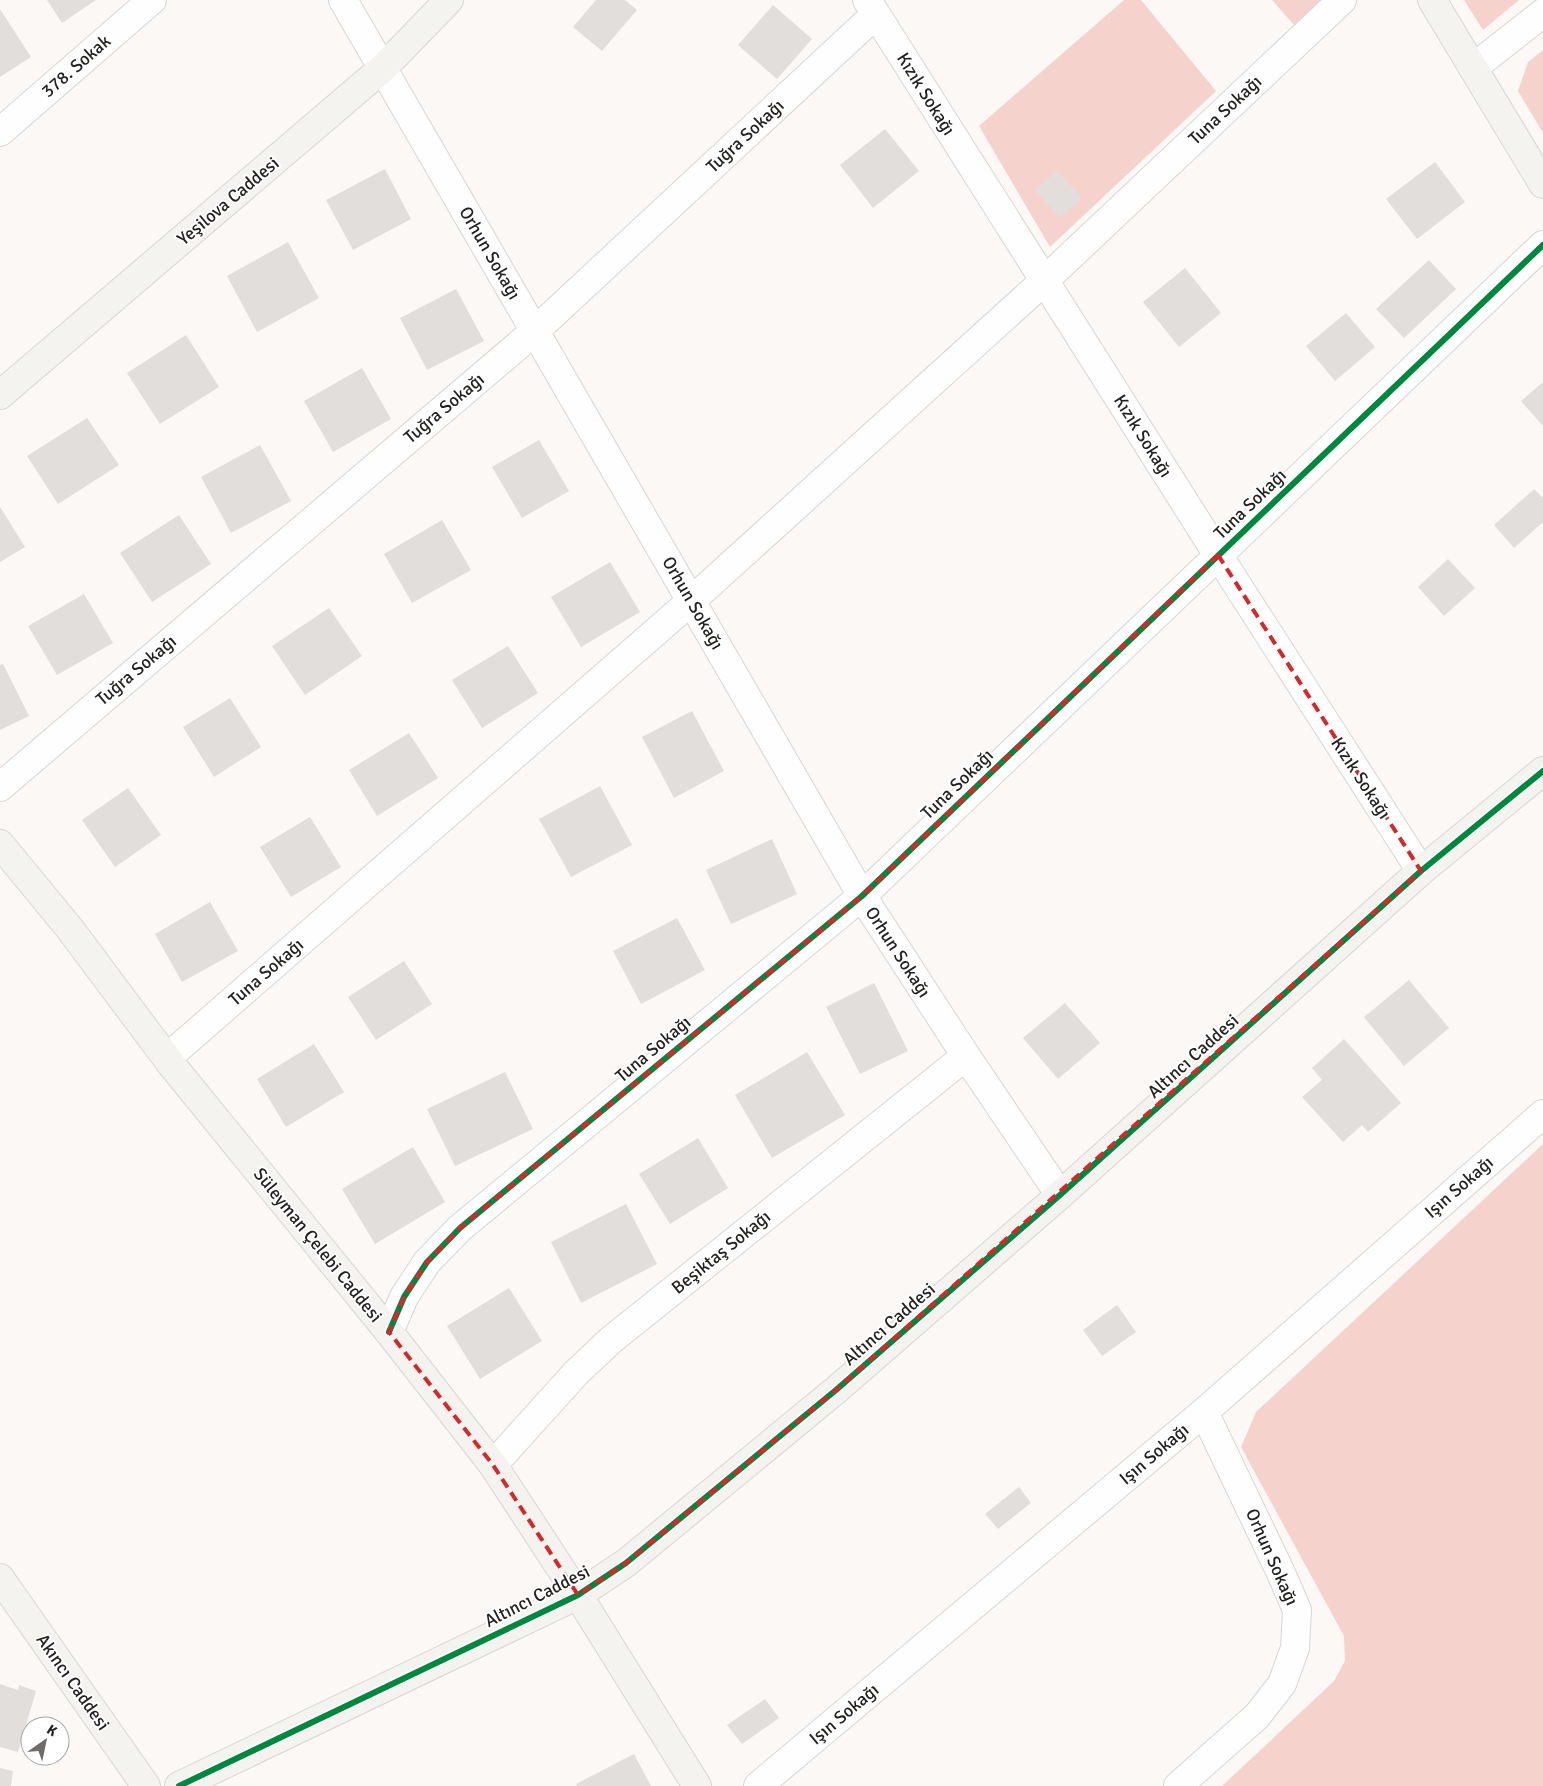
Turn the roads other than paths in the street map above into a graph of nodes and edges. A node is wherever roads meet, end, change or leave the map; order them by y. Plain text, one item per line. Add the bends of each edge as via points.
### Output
1 (152, 0) edge
2 (343, 0) edge
3 (449, 0) edge
4 (1342, 0) edge
5 (1432, 0) edge
6 (871, 7) edge
7 (1543, 12) edge
8 (383, 68) junction
9 (1473, 68) junction
10 (0, 132) edge
11 (1543, 184) edge
12 (1543, 246) edge
13 (1044, 281) junction
14 (535, 330) junction
15 (0, 395) edge
16 (1218, 555) junction
17 (691, 601) junction
18 (1543, 771) edge
19 (0, 787) edge
20 (0, 844) edge
21 (1421, 871) junction
22 (862, 896) junction
23 (966, 1056) junction
24 (167, 1058) junction
25 (1543, 1114) edge
26 (1060, 1195) junction
27 (389, 1332) junction
28 (1204, 1412) junction
29 (492, 1465) junction
30 (0, 1578) edge
31 (578, 1595) junction
32 (146, 1786) edge
33 (179, 1786) edge
34 (697, 1786) edge
35 (758, 1786) edge
36 (1178, 1786) edge

1 - 10 street, 378. Sokak
2 - 8 street, Orhun Sokağı
3 - 8 street, Yeşilova Caddesi
4 - 13 street, Tuna Sokağı
5 - 9 street
6 - 13 street, Kızık Sokağı
6 - 14 street, Tuğra Sokağı
7 - 9 street
8 - 14 street, Orhun Sokağı
8 - 15 street, Yeşilova Caddesi
9 - 11 street
12 - 16 street, Tuna Sokağı
13 - 16 street, Kızık Sokağı
13 - 17 street, Tuna Sokağı
14 - 17 street, Orhun Sokağı
14 - 19 street, Tuğra Sokağı
16 - 21 street, Kızık Sokağı
16 - 22 street, Tuna Sokağı
17 - 22 street, Orhun Sokağı
17 - 24 street, Tuna Sokağı
18 - 21 street, Altıncı Caddesi
20 - 24 street, Süleyman Çelebi Caddesi via 70,929
21 - 26 street, Altıncı Caddesi
22 - 23 street, Orhun Sokağı
22 - 27 street, Tuna Sokağı via 460,1228 427,1262 404,1297
23 - 26 street, Orhun Sokağı
23 - 29 street, Beşiktaş Sokağı via 611,1340 570,1379
24 - 27 street, Süleyman Çelebi Caddesi
25 - 28 street, Işın Sokağı
26 - 31 street, Altıncı Caddesi via 836,1390 626,1563
27 - 29 street, Süleyman Çelebi Caddesi
28 - 35 street, Işın Sokağı
28 - 36 street, Orhun Sokağı via 1297,1610 1295,1648 1282,1684 1257,1716
29 - 31 street, Süleyman Çelebi Caddesi
30 - 32 street, Akıncı Caddesi
31 - 33 street, Altıncı Caddesi
31 - 34 street, Süleyman Çelebi Caddesi

